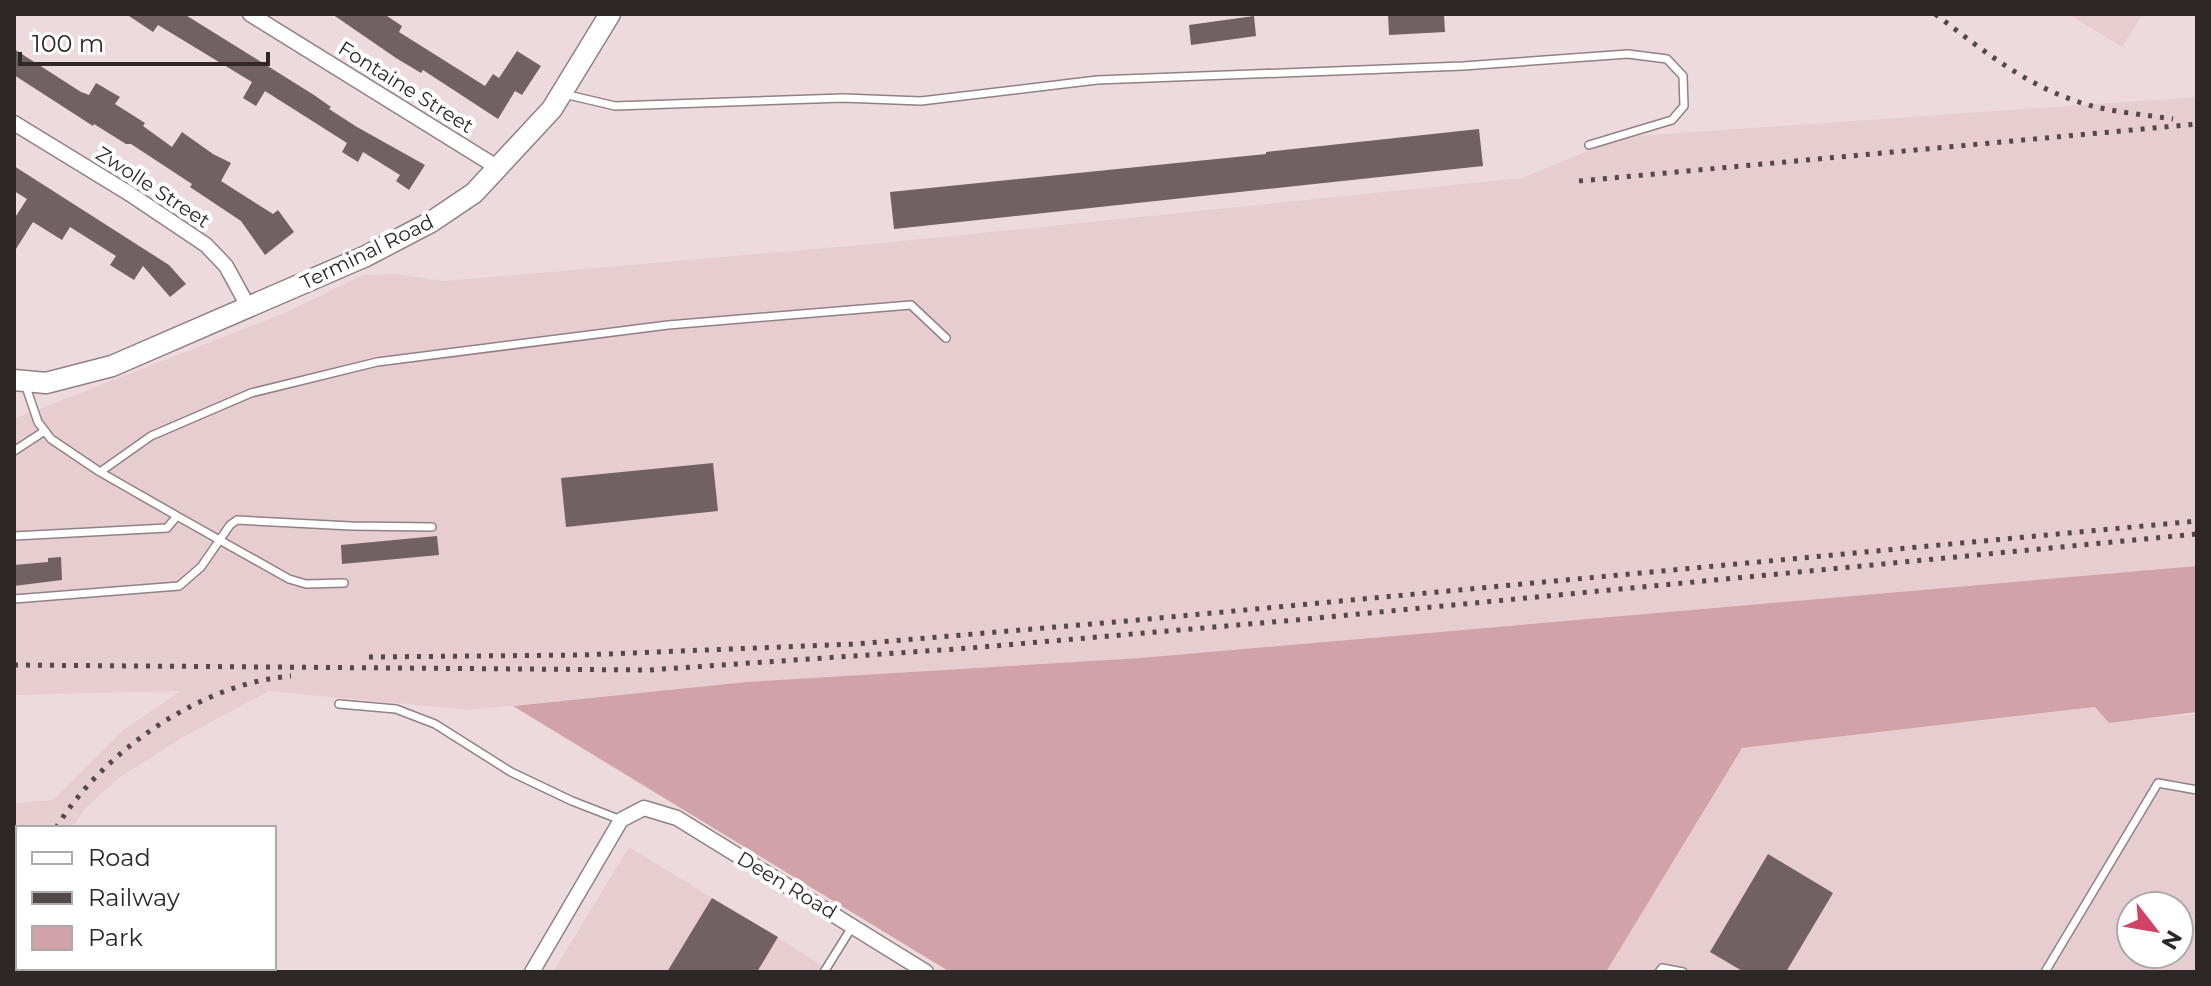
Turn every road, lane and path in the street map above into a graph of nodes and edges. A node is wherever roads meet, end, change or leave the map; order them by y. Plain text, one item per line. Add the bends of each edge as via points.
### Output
1 (250, 14) edge
2 (610, 14) edge
3 (562, 94) junction
4 (14, 123) edge
5 (1589, 145) dead end
6 (500, 169) junction
7 (249, 308) junction
8 (946, 338) dead end
9 (19, 381) edge
10 (43, 432) junction
11 (14, 451) edge
12 (100, 472) junction
13 (177, 516) junction
14 (432, 527) dead end
15 (14, 536) edge
16 (220, 540) junction
17 (344, 583) dead end
18 (14, 599) edge
19 (339, 704) dead end
20 (2197, 790) edge
21 (621, 820) junction
22 (853, 925) junction
23 (532, 972) edge
24 (824, 972) edge
25 (926, 972) edge
26 (1659, 972) edge
27 (1683, 972) edge
28 (2045, 972) edge

1 - 6 street, Fontaine Street
2 - 3 main road, Terminal Road
3 - 5 lane via 615,106 843,98 921,101 1097,80 1628,54 1667,59 1683,76 1684,106 1672,120
3 - 6 main road, Terminal Road
4 - 7 street, Zwolle Street via 206,245 226,266
6 - 7 main road, Terminal Road via 431,222
7 - 9 main road, Terminal Road via 112,366 46,383
8 - 12 lane via 911,305 668,325 377,362 251,393 151,436
9 - 10 lane
10 - 11 lane
10 - 12 lane
12 - 13 lane
13 - 15 lane via 167,528
13 - 16 lane
14 - 16 lane via 248,519 230,525
16 - 17 lane via 289,579
16 - 18 lane via 179,586
19 - 21 lane via 396,709 435,724 511,772
20 - 28 lane via 2158,783
21 - 22 street, Deen Road via 644,808 677,818
21 - 23 street
22 - 24 lane
22 - 25 street, Deen Road
26 - 27 lane

